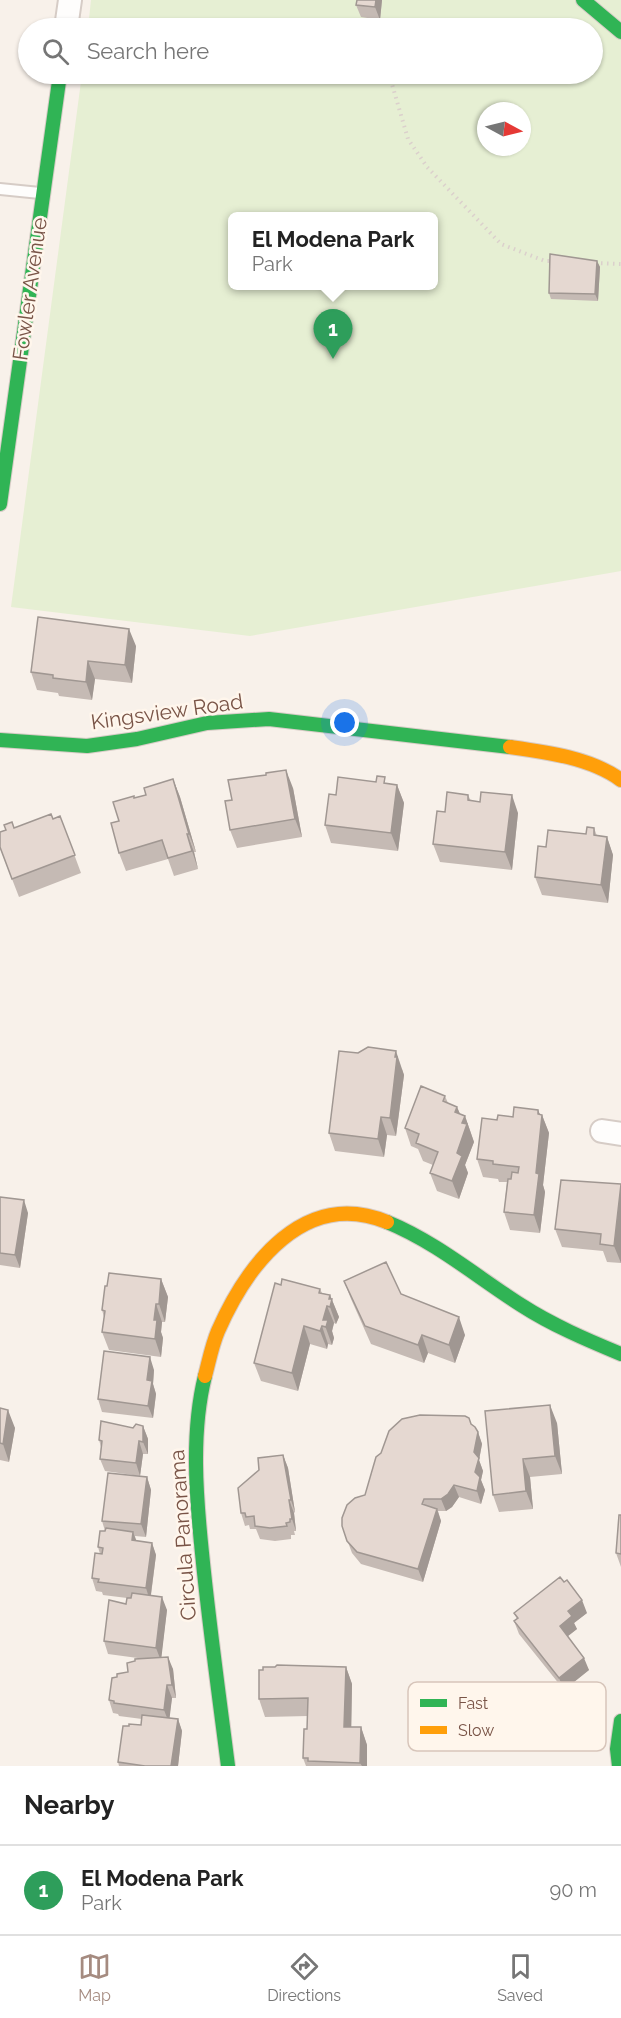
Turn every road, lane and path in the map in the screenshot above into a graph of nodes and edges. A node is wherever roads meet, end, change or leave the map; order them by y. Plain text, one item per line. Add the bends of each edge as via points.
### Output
1 (70, 0) edge
2 (584, 0) edge
3 (67, 18) edge
4 (621, 32) edge
5 (59, 84) edge
6 (392, 84) edge
7 (0, 189) edge
8 (43, 194) junction
9 (564, 261) edge
10 (587, 262) edge
11 (621, 264) edge
12 (6, 417) edge
13 (0, 504) edge
14 (0, 740) edge
15 (621, 780) edge
16 (621, 1354) edge
17 (621, 1721) edge
18 (228, 1766) edge
19 (619, 1766) edge

1 - 3 street
2 - 4 street
5 - 8 street, Fowler Avenue
6 - 9 path via 408,140 427,168 501,244 545,261
7 - 8 lane
8 - 12 street, Fowler Avenue
10 - 11 path
12 - 13 street, Fowler Avenue
14 - 15 street, Kingsview Road via 87,746 207,723 269,719 550,752 610,772
16 - 18 street, Circula Panorama via 559,1327 429,1244 381,1219 340,1214 318,1217 277,1242 257,1263 225,1316 202,1391 197,1466 202,1559
17 - 19 street

